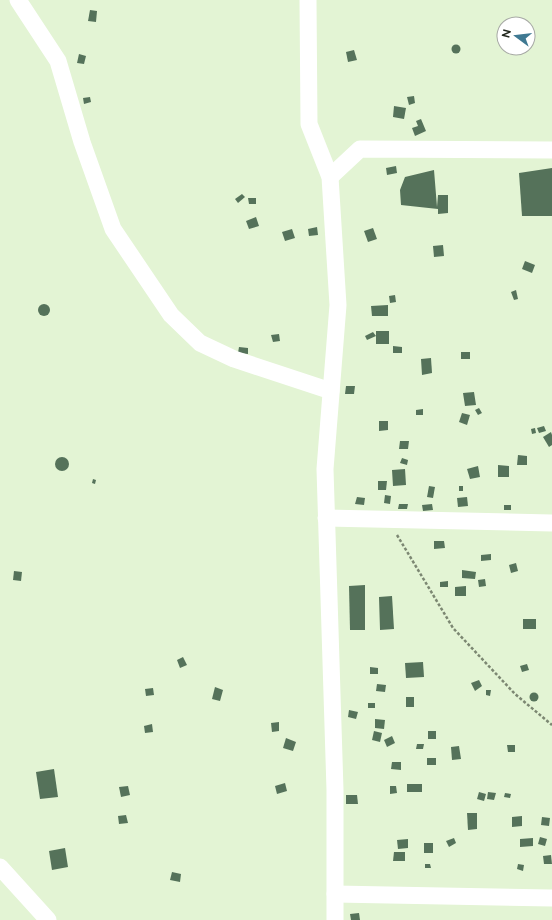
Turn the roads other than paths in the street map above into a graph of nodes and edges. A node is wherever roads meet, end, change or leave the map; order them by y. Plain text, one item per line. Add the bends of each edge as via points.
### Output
1 (18, 0) edge
2 (308, 0) edge
3 (552, 150) edge
4 (330, 177) junction
5 (331, 390) junction
6 (326, 518) junction
7 (552, 523) edge
8 (0, 867) edge
9 (335, 894) junction
10 (552, 898) edge
11 (48, 920) edge
12 (335, 920) edge

1 - 5 street via 58,61 82,142 112,228 171,315 200,343 234,359
2 - 4 street via 309,124
3 - 4 street via 360,149
4 - 5 street via 338,305
5 - 6 street via 325,469
6 - 7 street
6 - 9 street
8 - 11 street
9 - 10 street
9 - 12 street

